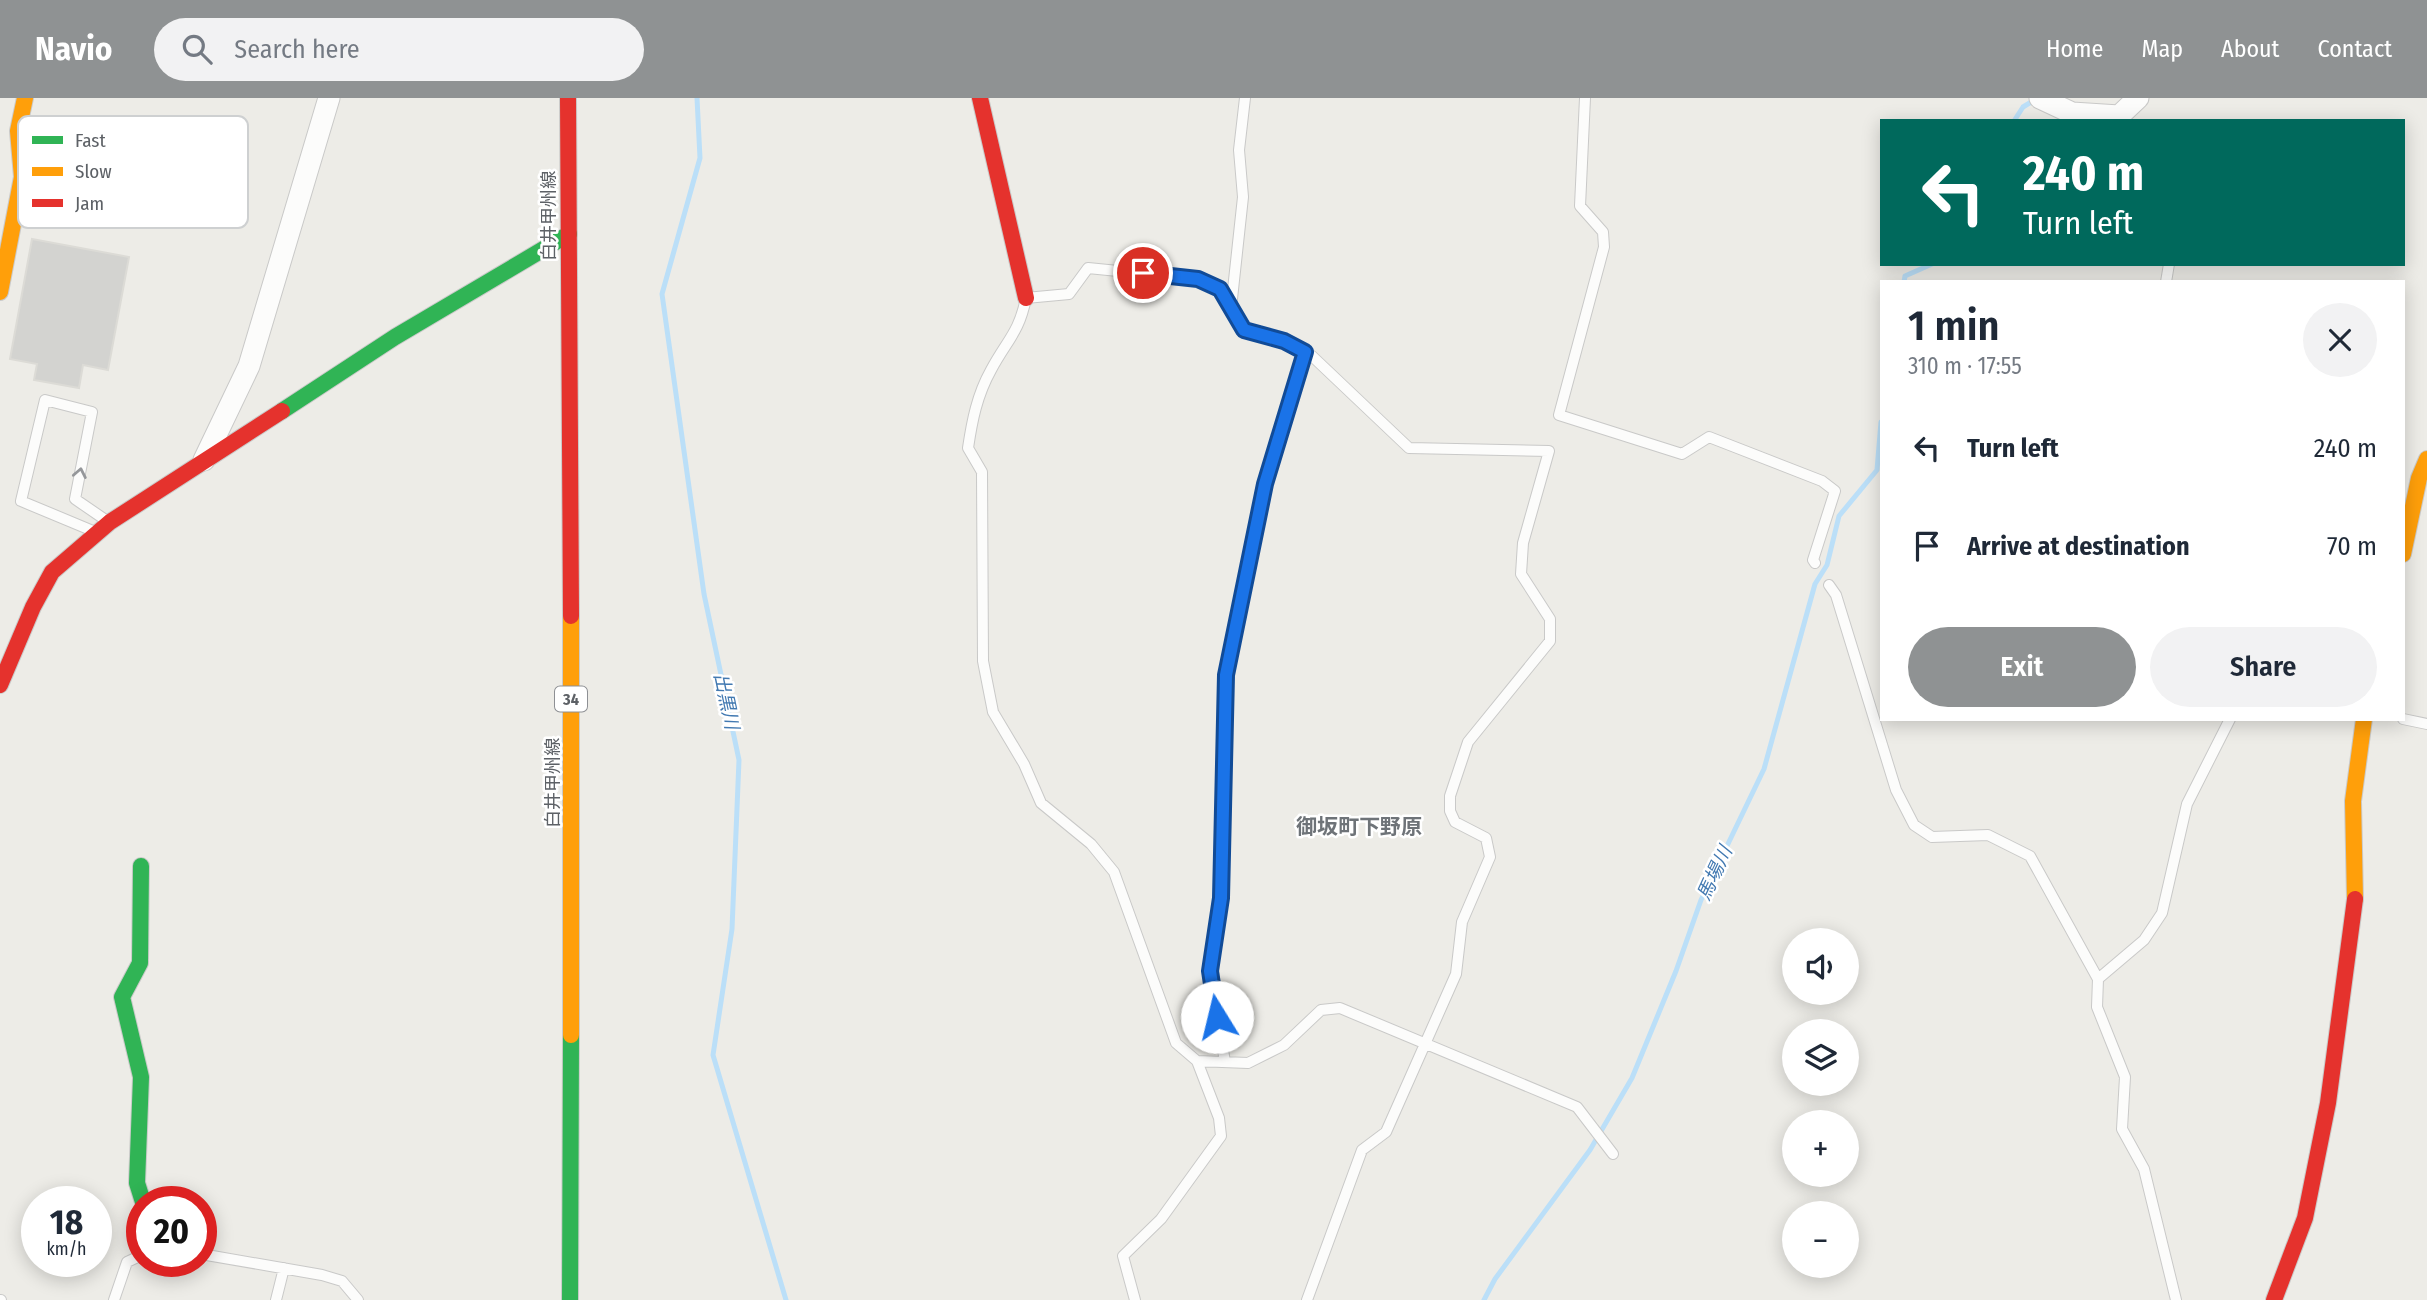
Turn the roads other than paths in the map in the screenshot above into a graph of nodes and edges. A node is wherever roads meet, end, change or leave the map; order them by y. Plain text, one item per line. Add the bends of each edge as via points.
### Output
1 (25, 98) edge
2 (329, 98) edge
3 (568, 98) edge
4 (980, 98) edge
5 (1245, 98) edge
6 (1585, 98) edge
7 (2138, 98) edge
8 (2045, 101) edge
9 (21, 116) edge
10 (2125, 118) edge
11 (18, 195) edge
12 (569, 234) junction
13 (2, 267) edge
14 (0, 292) edge
15 (1026, 298) junction
16 (1231, 308) junction
17 (1305, 352) junction
18 (2427, 459) edge
19 (202, 465) junction
20 (104, 527) junction
21 (2405, 544) edge
22 (1815, 563) dead end
23 (1829, 585) dead end
24 (0, 685) edge
25 (2405, 719) edge
26 (2229, 721) edge
27 (2364, 721) edge
28 (2427, 724) edge
29 (141, 866) dead end
30 (2098, 979) junction
31 (1423, 1042) junction
32 (1197, 1061) junction
33 (1224, 1062) junction
34 (1610, 1150) dead end
35 (138, 1186) edge
36 (217, 1257) edge
37 (126, 1265) edge
38 (284, 1268) junction
39 (114, 1300) edge
40 (276, 1300) edge
41 (358, 1300) edge
42 (570, 1300) edge
43 (1135, 1300) edge
44 (1307, 1300) edge
45 (2176, 1300) edge
46 (2274, 1300) edge

1 - 9 street
2 - 19 street via 249,366
3 - 12 street, 白井甲州線 / 34
4 - 15 street
5 - 16 lane via 1239,150 1243,197
6 - 22 lane via 1580,206 1603,232 1604,247 1559,415 1682,454 1709,437 1822,481 1835,491 1812,560
7 - 10 street
8 - 10 street via 2072,113
11 - 13 street
12 - 19 street via 395,337
12 - 42 street, 白井甲州線 / 34
13 - 14 street
15 - 16 lane via 1069,293 1088,268 1198,279 1220,289
15 - 32 lane via 1021,323 990,370 975,405 968,448 982,471 983,661 993,712 1041,803 1091,844 1114,872 1176,1043
16 - 17 lane via 1244,330
17 - 31 lane via 1409,448 1549,451 1523,543 1521,574 1550,619 1550,641 1468,742 1450,796 1455,822 1486,838 1490,857 1462,922 1456,974
17 - 33 lane via 1265,484 1226,675 1221,898 1210,971
18 - 21 street
19 - 20 street
20 -> 20 lane via 75,499 93,412 45,400 21,501
20 - 24 street via 52,572
23 - 30 lane via 1836,595 1896,790 1914,825 1932,837 1988,835 2030,856
25 - 28 lane
26 - 30 lane via 2187,804 2162,913 2144,940
27 - 46 street via 2353,801 2355,899 2328,1103 2305,1218
29 - 35 street via 140,963 122,997 141,1077
30 - 45 lane via 2097,1007 2125,1076 2122,1129 2144,1169
31 - 33 lane via 1340,1008 1321,1010 1284,1045 1248,1063
31 - 34 lane via 1577,1107
31 - 44 lane via 1386,1132 1362,1150
32 - 33 lane
32 - 43 lane via 1219,1118 1221,1136 1161,1219 1124,1256
36 - 38 lane
37 - 39 lane
38 - 40 lane
38 - 41 lane via 342,1282

